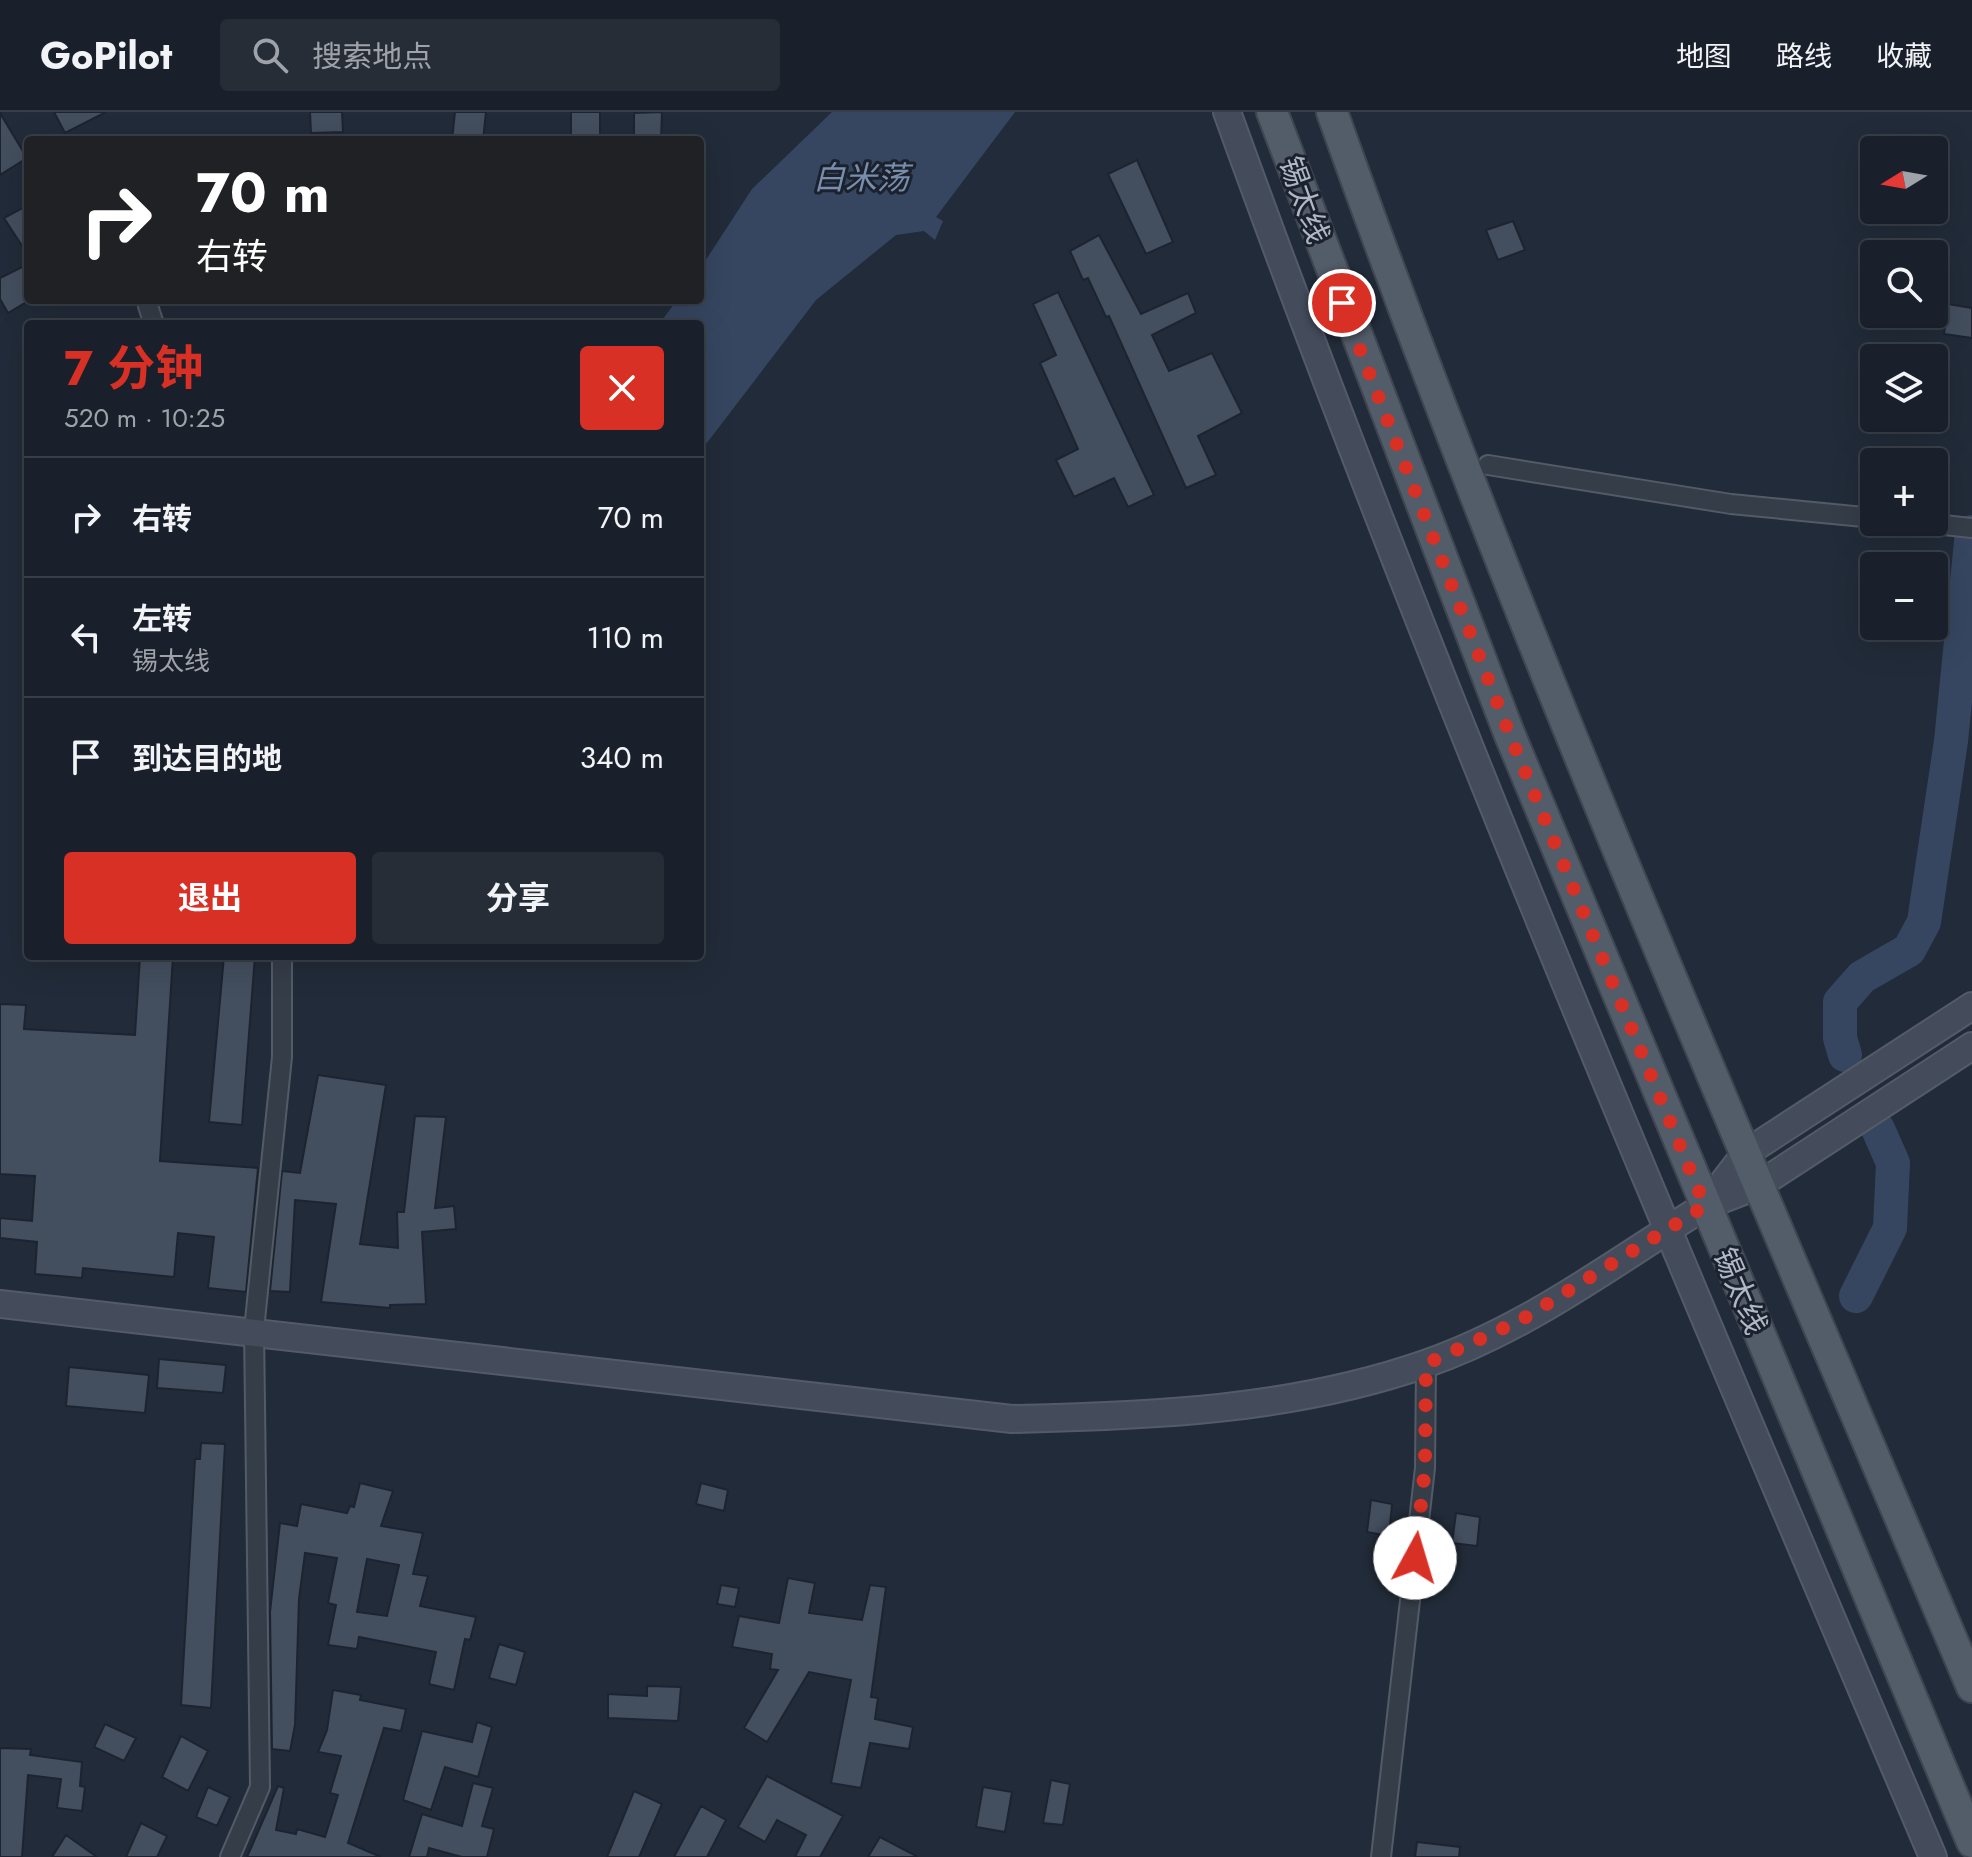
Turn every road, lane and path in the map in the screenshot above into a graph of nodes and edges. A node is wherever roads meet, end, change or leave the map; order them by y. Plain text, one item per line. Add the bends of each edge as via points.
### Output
1 (1227, 112) edge
2 (1272, 112) edge
3 (1332, 112) edge
4 (148, 306) dead end
5 (153, 320) edge
6 (1488, 465) dead end
7 (1860, 517) edge
8 (1948, 525) edge
9 (1972, 528) edge
10 (282, 960) edge
11 (1972, 1006) edge
12 (1972, 1046) edge
13 (1746, 1153) junction
14 (1759, 1185) junction
15 (1705, 1206) junction
16 (1669, 1228) junction
17 (0, 1304) edge
18 (254, 1330) junction
19 (1426, 1364) junction
20 (1972, 1687) edge
21 (1972, 1842) edge
22 (230, 1857) edge
23 (1381, 1857) edge
24 (1933, 1857) edge

1 - 16 main road via 1470,749
2 - 15 main road, 锡太线 via 1509,733
3 - 13 main road, 锡太线 via 1572,745
4 - 5 street
6 - 7 street via 1731,504
8 - 9 street
10 - 18 street via 282,1057
11 - 13 main road
12 - 14 main road
13 - 14 main road, 锡太线
13 - 15 main road
14 - 15 main road
14 - 20 main road, 锡太线
15 - 16 main road
15 - 21 main road, 锡太线
16 - 19 main road via 1521,1320
16 - 24 main road
17 - 18 main road
18 - 19 main road via 1012,1419 1238,1407 1335,1389
18 - 22 street via 260,1787
19 - 23 street via 1425,1468

